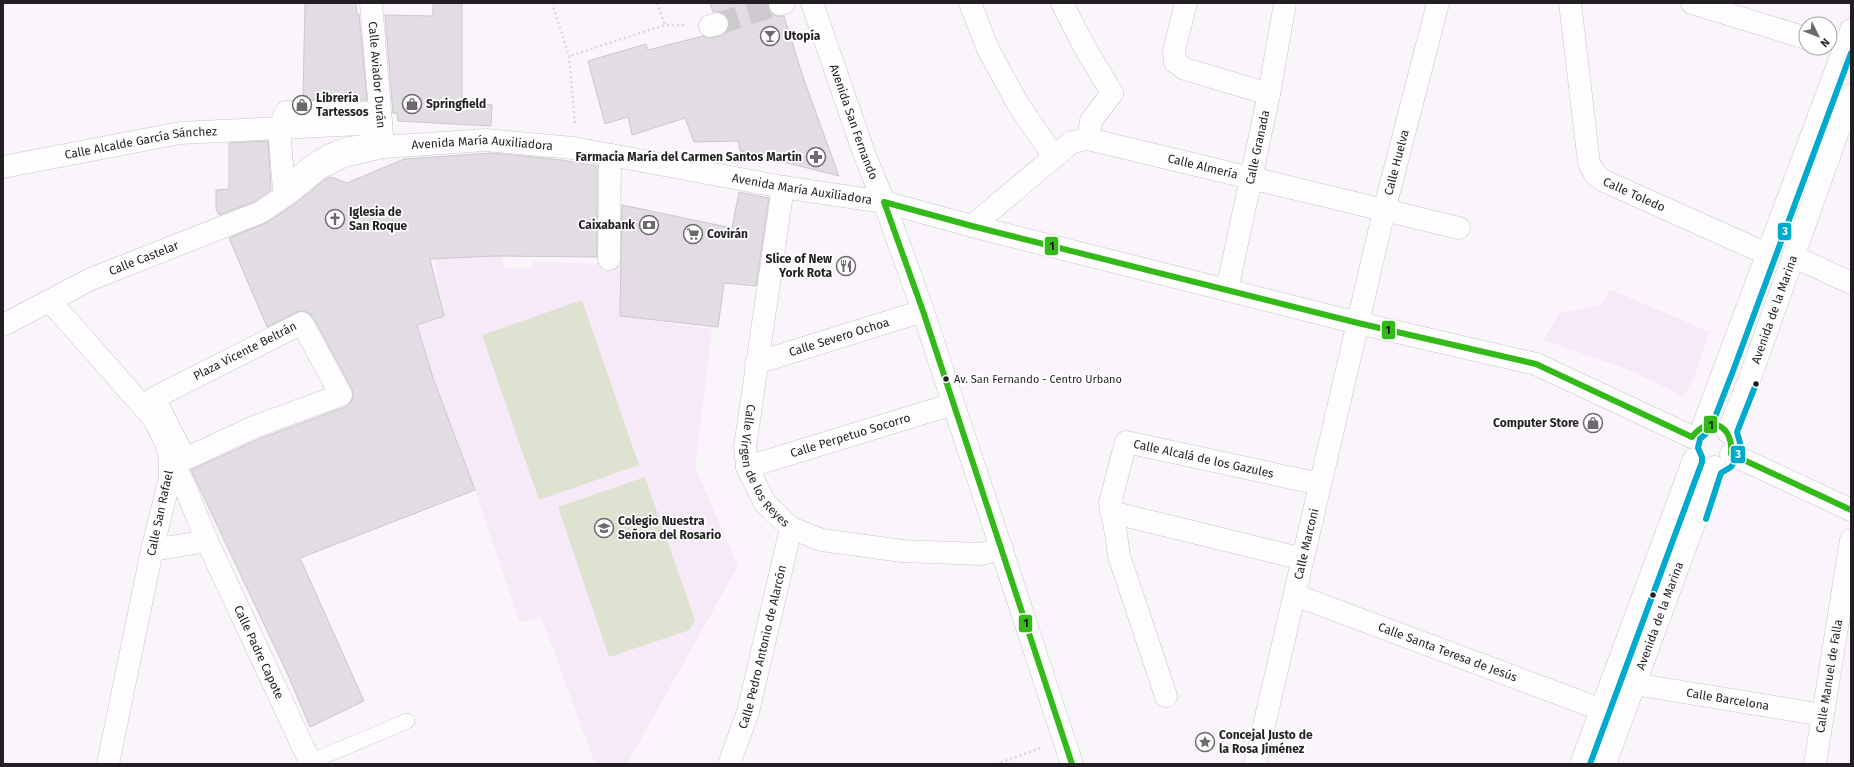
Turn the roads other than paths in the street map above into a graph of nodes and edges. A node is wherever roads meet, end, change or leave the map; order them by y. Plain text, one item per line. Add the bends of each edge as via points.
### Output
1 (371, 3) edge
2 (812, 3) edge
3 (970, 3) edge
4 (1062, 3) edge
5 (1186, 3) edge
6 (1285, 3) edge
7 (1438, 3) edge
8 (1570, 3) edge
9 (1692, 3) edge
10 (1798, 36) edge
11 (1841, 42) edge
12 (1269, 94) junction
13 (1851, 95) edge
14 (378, 123) junction
15 (283, 127) junction
16 (1088, 140) junction
17 (383, 147) junction
18 (610, 155) junction
19 (1054, 157) junction
20 (3, 167) edge
21 (1251, 179) junction
22 (783, 187) junction
23 (288, 191) junction
24 (884, 202) junction
25 (1384, 212) junction
26 (972, 226) junction
27 (1459, 228) dead end
28 (1767, 254) junction
29 (1792, 256) junction
30 (609, 259) dead end
31 (1851, 283) edge
32 (1227, 290) junction
33 (50, 301) junction
34 (923, 311) junction
35 (1358, 323) junction
36 (3, 325) edge
37 (756, 363) junction
38 (953, 404) junction
39 (1697, 432) junction
40 (1728, 432) junction
41 (178, 459) junction
42 (1694, 459) junction
43 (1723, 461) junction
44 (747, 467) junction
45 (1320, 484) junction
46 (1851, 510) edge
47 (1113, 519) junction
48 (791, 528) junction
49 (1851, 540) edge
50 (207, 541) junction
51 (1002, 548) junction
52 (152, 550) junction
53 (1303, 559) junction
54 (1295, 595) junction
55 (1634, 684) junction
56 (1166, 696) dead end
57 (1602, 710) junction
58 (1823, 715) junction
59 (407, 721) dead end
60 (310, 763) edge
61 (108, 764) edge
62 (729, 764) edge
63 (1072, 764) edge
64 (1255, 764) edge
65 (1581, 764) edge
66 (1605, 764) edge
67 (1815, 764) edge

1 - 14 street, Calle Aviador Durán
2 - 24 street, Avenida San Fernando via 865,156
3 - 19 street via 988,49 1018,104
4 - 16 street via 1112,93 1091,120
5 - 12 street via 1174,51 1174,62 1185,69
6 - 12 street, Calle Granada
7 - 25 street, Calle Huelva
8 - 28 street, Calle Toledo via 1589,163 1595,174 1604,182
9 - 10 street
11 - 28 street, Avenida de la Marina
12 - 21 street, Calle Granada
13 - 29 street, Avenida de la Marina
14 - 15 street via 375,116 369,113 286,112
14 - 17 street, Calle Aviador Durán
14 - 23 street via 377,144 342,150 320,160 302,173
15 - 20 street, Calle Alcalde García Sánchez via 180,134
15 - 23 street via 284,190
16 - 19 street, Calle Almería via 1072,142
16 - 21 street, Calle Almería
17 - 18 street, Avenida María Auxiliadora via 486,140 573,148
17 - 23 street, Avenida María Auxiliadora via 344,156 318,169
18 - 22 street, Avenida María Auxiliadora
18 - 30 street
19 - 26 street, Calle Almería
21 - 25 street, Calle Almería
21 - 32 street, Calle Granada
22 - 24 street, Avenida María Auxiliadora
22 - 37 street, Calle Virgen de los Reyes
23 - 33 street, Calle Castelar via 261,212 91,279
24 - 26 street, Avenida María Auxiliadora
24 - 34 street, Avenida San Fernando
25 - 27 street, Calle Almería
25 - 35 street, Calle Huelva
26 - 32 street, Avenida María Auxiliadora
28 - 39 street, Avenida de la Marina
29 - 31 street
29 - 40 street, Avenida de la Marina via 1750,378
32 - 35 street, Avenida María Auxiliadora
33 - 36 street, Calle Castelar
33 - 41 street, Calle San Rafael via 154,419 167,445
34 - 37 street, Calle Severo Ochoa
34 - 38 street, Avenida San Fernando
35 - 39 street, Avenida María Auxiliadora via 1536,364
35 - 45 street, Calle Marconi
37 - 44 street, Calle Virgen de los Reyes via 745,447
38 - 44 street, Calle Perpetuo Socorro
38 - 51 street, Avenida San Fernando
39 - 40 street via 1710,424
39 - 42 street via 1690,449
40 - 43 street via 1733,443
41 - 41 street, Plaza Vicente Beltrán via 254,427 341,395 302,323 154,398
41 - 50 street, Calle Padre Capote via 183,482
41 - 52 street, Calle San Rafael via 170,478
42 - 43 street via 1703,466
42 - 57 street, Avenida de la Marina
43 - 46 street
43 - 55 street, Avenida de la Marina
44 - 48 street, Calle Virgen de los Reyes via 765,503
45 - 47 street, Calle Alcalá de los Gazules via 1126,442 1110,503
45 - 53 street, Calle Marconi
47 - 53 street
47 - 56 street via 1119,556
48 - 51 street, Calle Virgen de los Reyes via 822,540 902,551 982,554
48 - 62 street, Calle Pedro Antonio de Alarcón via 748,712
49 - 58 street, Calle Manuel de Falla
50 - 52 street
50 - 60 street, Calle Padre Capote
51 - 63 street, Avenida San Fernando
52 - 61 street, Calle San Rafael
53 - 54 street, Calle Marconi
54 - 57 street, Calle Santa Teresa de Jesús
54 - 64 street, Calle Marconi
55 - 58 street, Calle Barcelona
55 - 66 street, Avenida de la Marina
57 - 65 street, Avenida de la Marina
58 - 67 street, Calle Manuel de Falla
59 - 60 lane

